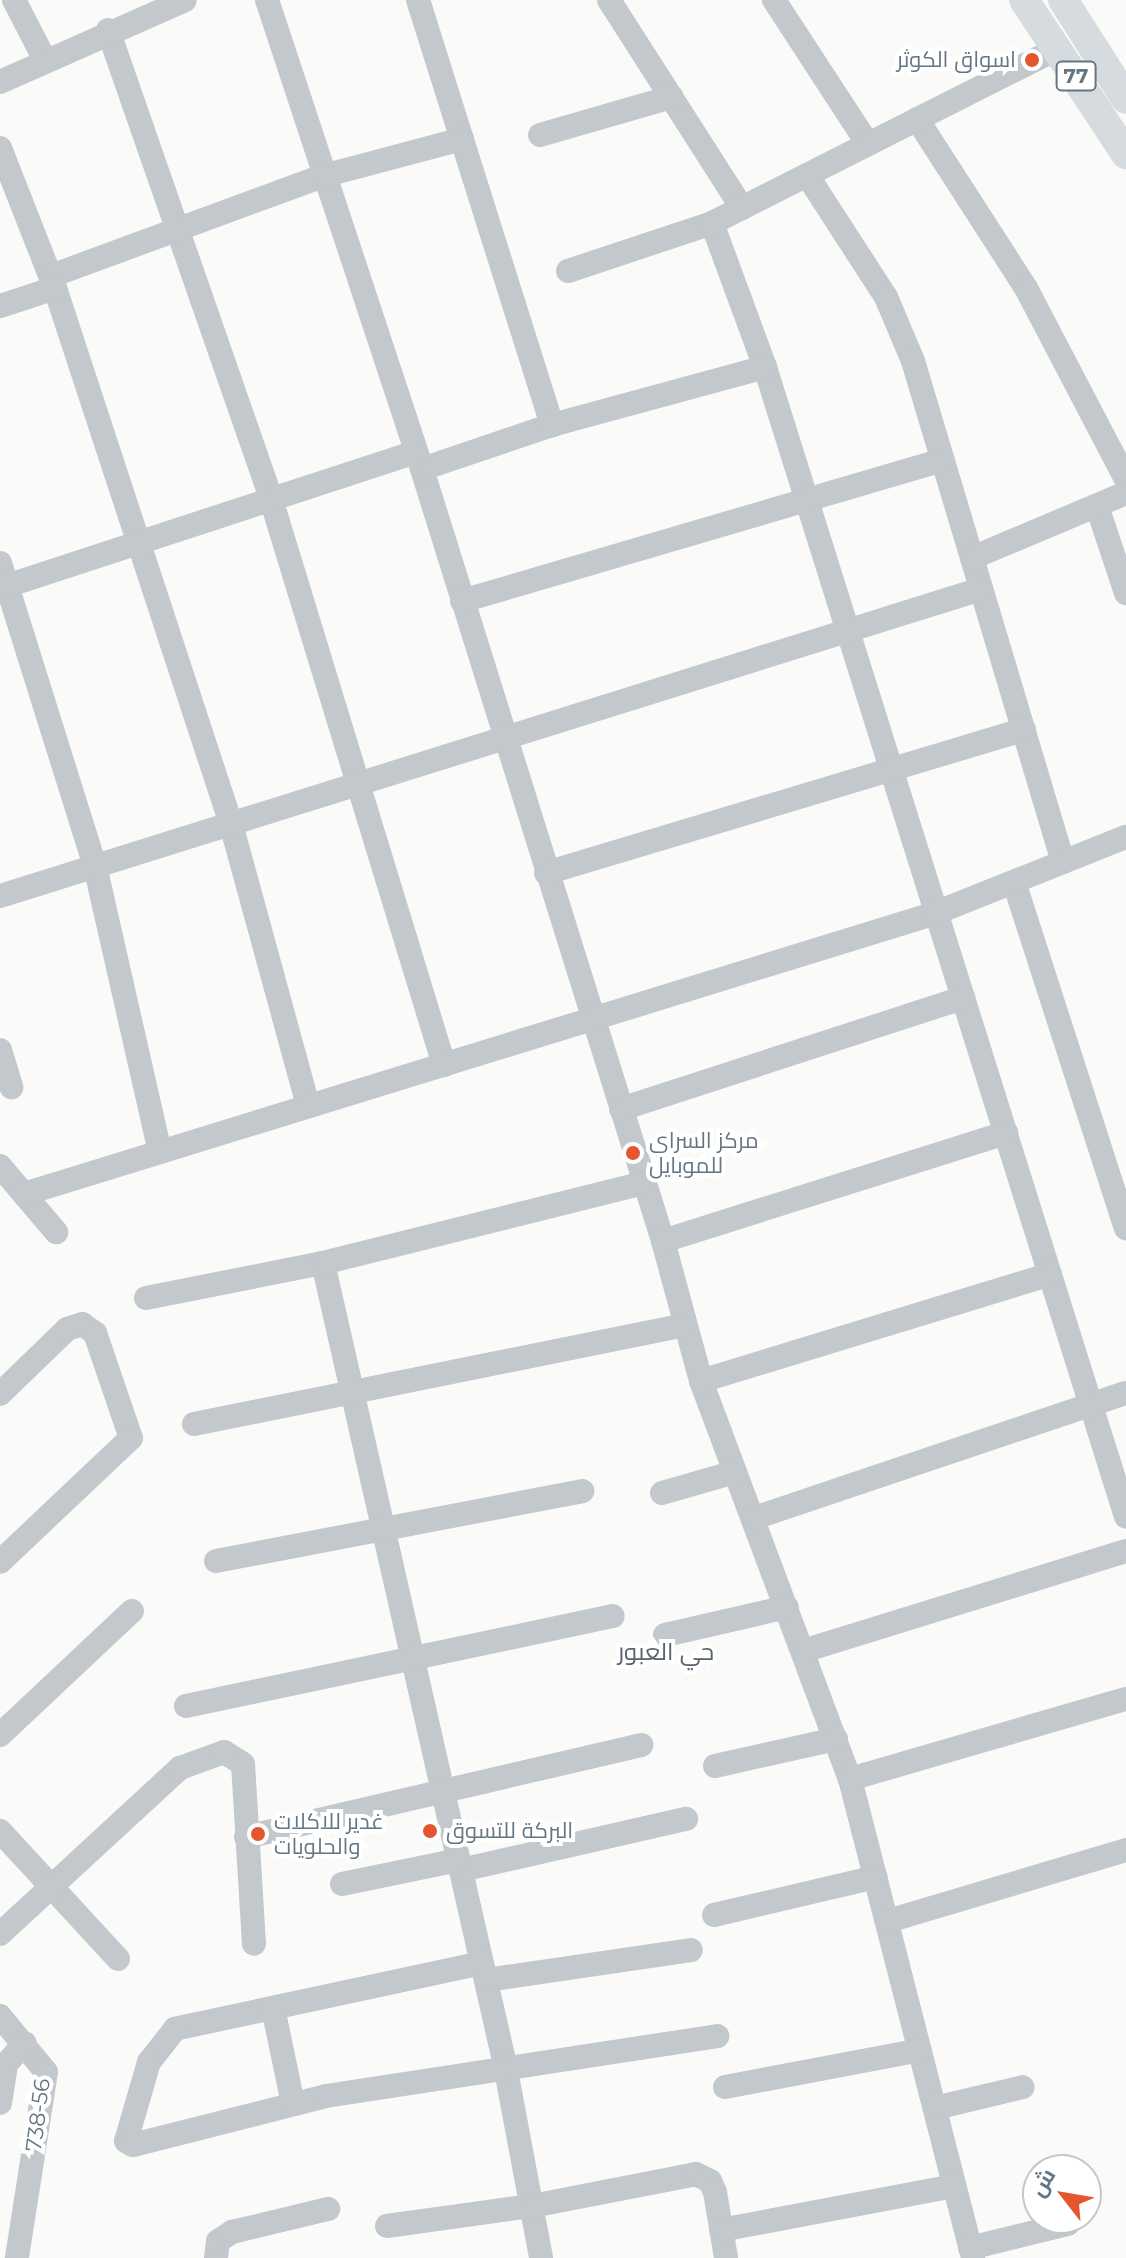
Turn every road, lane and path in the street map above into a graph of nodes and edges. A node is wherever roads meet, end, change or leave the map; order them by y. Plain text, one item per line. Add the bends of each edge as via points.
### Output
1 (14, 0) edge
2 (185, 0) edge
3 (267, 0) edge
4 (418, 0) edge
5 (609, 0) edge
6 (774, 0) edge
7 (1024, 0) edge
8 (1063, 0) edge
9 (108, 30) junction
10 (1058, 48) junction
11 (45, 60) junction
12 (0, 82) edge
13 (672, 97) junction
14 (1126, 99) edge
15 (917, 119) junction
16 (540, 135) dead end
17 (462, 139) junction
18 (868, 144) junction
19 (0, 148) edge
20 (1126, 154) edge
21 (807, 175) junction
22 (323, 176) junction
23 (742, 208) junction
24 (712, 223) junction
25 (177, 229) junction
26 (568, 271) dead end
27 (53, 282) junction
28 (0, 306) edge
29 (765, 367) junction
30 (552, 425) junction
31 (419, 460) junction
32 (943, 460) junction
33 (1126, 479) edge
34 (1126, 493) edge
35 (271, 499) junction
36 (806, 500) junction
37 (1097, 506) junction
38 (139, 543) junction
39 (972, 558) junction
40 (3, 579) edge
41 (981, 589) junction
42 (1126, 593) edge
43 (462, 601) junction
44 (848, 633) junction
45 (1024, 730) junction
46 (503, 737) junction
47 (891, 770) junction
48 (359, 783) junction
49 (231, 824) junction
50 (1126, 837) edge
51 (1063, 862) junction
52 (95, 866) junction
53 (546, 873) junction
54 (1014, 882) junction
55 (0, 896) edge
56 (933, 914) junction
57 (963, 998) junction
58 (592, 1019) junction
59 (0, 1050) edge
60 (444, 1065) junction
61 (11, 1087) dead end
62 (308, 1106) junction
63 (621, 1109) junction
64 (1006, 1133) junction
65 (160, 1152) junction
66 (0, 1166) edge
67 (643, 1183) junction
68 (24, 1194) junction
69 (1126, 1228) edge
70 (56, 1232) dead end
71 (663, 1241) junction
72 (323, 1263) junction
73 (1050, 1274) junction
74 (146, 1298) dead end
75 (685, 1325) junction
76 (701, 1381) junction
77 (1126, 1393) edge
78 (0, 1394) edge
79 (353, 1395) junction
80 (1091, 1405) junction
81 (194, 1424) dead end
82 (735, 1472) junction
83 (582, 1491) dead end
84 (662, 1493) dead end
85 (1126, 1517) edge
86 (754, 1518) junction
87 (384, 1529) junction
88 (1126, 1551) edge
89 (216, 1561) dead end
90 (0, 1562) edge
91 (787, 1607) junction
92 (132, 1611) dead end
93 (613, 1616) dead end
94 (665, 1635) dead end
95 (803, 1651) junction
96 (412, 1656) junction
97 (1126, 1699) edge
98 (186, 1706) dead end
99 (0, 1735) edge
100 (836, 1739) junction
101 (641, 1745) dead end
102 (715, 1766) dead end
103 (850, 1779) junction
104 (443, 1791) junction
105 (686, 1819) dead end
106 (0, 1831) edge
107 (246, 1837) junction
108 (1126, 1850) edge
109 (460, 1865) junction
110 (876, 1877) junction
111 (342, 1884) dead end
112 (50, 1886) junction
113 (714, 1915) dead end
114 (888, 1921) junction
115 (0, 1934) edge
116 (254, 1944) dead end
117 (691, 1950) dead end
118 (118, 1959) dead end
119 (484, 1971) junction
120 (273, 2008) junction
121 (0, 2016) edge
122 (717, 2036) dead end
123 (25, 2043) junction
124 (920, 2050) junction
125 (505, 2065) junction
126 (725, 2087) dead end
127 (1023, 2087) dead end
128 (0, 2103) edge
129 (293, 2104) junction
130 (935, 2108) junction
131 (954, 2186) junction
132 (532, 2206) junction
133 (328, 2209) dead end
134 (387, 2226) dead end
135 (721, 2230) junction
136 (1035, 2234) edge
137 (972, 2253) edge
138 (17, 2258) edge
139 (216, 2258) edge
140 (541, 2258) edge
141 (726, 2258) edge

1 - 11 street
2 - 9 street
3 - 22 street
4 - 17 street
5 - 13 street
6 - 18 street
7 - 10 main road, 77
8 - 14 main road, 77
9 - 11 street
9 - 25 street
10 - 15 street
10 - 20 main road, 77
11 - 12 street
13 - 16 street
13 - 23 street
15 - 18 street
15 - 33 street via 1027,290
17 - 22 street
17 - 30 street
18 - 21 street
19 - 27 street
21 - 23 street
21 - 32 street via 886,297 913,361
22 - 25 street
22 - 31 street
23 - 24 street
24 - 26 street
24 - 29 street
25 - 27 street
25 - 35 street
27 - 28 street
27 - 38 street
29 - 30 street
29 - 36 street
30 - 31 street
31 - 35 street
31 - 43 street
32 - 36 street
32 - 39 street
34 - 37 street
35 - 38 street
35 - 48 street
36 - 43 street
36 - 44 street
37 - 39 street
37 - 42 street
38 - 40 street
38 - 49 street
39 - 41 street
40 - 52 street
41 - 44 street
41 - 45 street
43 - 46 street
44 - 46 street
44 - 47 street
45 - 47 street
45 - 51 street
46 - 48 street
46 - 53 street
47 - 53 street
47 - 56 street
48 - 49 street
48 - 60 street
49 - 52 street
49 - 62 street
50 - 51 street
51 - 54 street
52 - 55 street
52 - 65 street
53 - 58 street
54 - 56 street
54 - 69 street
56 - 57 street
56 - 58 street
57 - 63 street
57 - 64 street
58 - 60 street
58 - 63 street
59 - 61 street
60 - 62 street
62 - 65 street
63 - 67 street
64 - 71 street
64 - 73 street
65 - 68 street
66 - 68 street
67 - 71 street
67 - 72 street
68 - 70 street
71 - 75 street
72 - 74 street
72 - 79 street
73 - 76 street
73 - 80 street
75 - 76 street
75 - 79 street
76 - 82 street
77 - 80 street
78 - 90 street via 67,1329 82,1324 95,1333 131,1438
79 - 81 street
79 - 87 street
80 - 85 street
80 - 86 street
82 - 84 street
82 - 86 street
83 - 87 street
86 - 91 street
87 - 89 street
87 - 96 street
88 - 95 street
91 - 94 street
91 - 95 street
92 - 99 street
93 - 96 street
95 - 100 street
96 - 98 street
96 - 104 street
97 - 103 street
100 - 102 street
100 - 103 street
101 - 104 street
103 - 110 street
104 - 107 street
104 - 109 street
105 - 109 street
106 - 112 street
107 - 112 street via 243,1764 224,1752 180,1768
107 - 116 street
108 - 114 street
109 - 111 street
109 - 119 street
110 - 113 street
110 - 114 street
112 - 115 street
112 - 118 street
114 - 124 street
117 - 119 street
119 - 120 street
119 - 125 street
120 - 129 street
120 - 129 street via 175,2029 149,2062 126,2141 133,2145
121 - 123 street
122 - 125 street
123 - 128 street, 738-56 via 6,2064
123 - 138 street, 738-56 via 46,2072
124 - 126 street
124 - 130 street
125 - 129 street
125 - 132 street
127 - 130 street
130 - 131 street
131 - 135 street
131 - 137 street
132 - 134 street
132 - 135 street via 696,2174 710,2181 715,2192
132 - 140 street
133 - 139 street via 232,2232 218,2241
135 - 141 street
136 - 137 street

